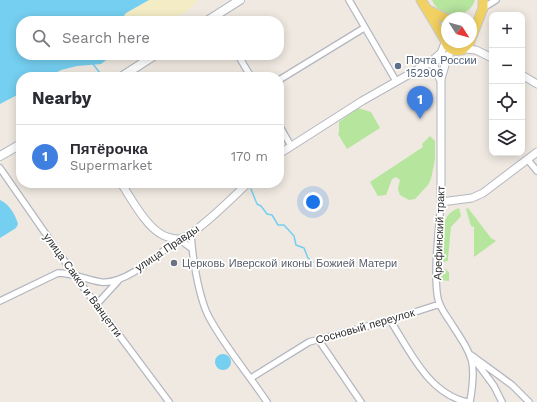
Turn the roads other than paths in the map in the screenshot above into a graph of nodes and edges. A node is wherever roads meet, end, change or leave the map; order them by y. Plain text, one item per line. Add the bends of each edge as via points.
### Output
1 (240, 0) edge
2 (349, 0) edge
3 (421, 0) edge
4 (496, 0) edge
5 (482, 7) edge
6 (428, 10) junction
7 (220, 16) edge
8 (441, 16) edge
9 (477, 22) edge
10 (364, 28) junction
11 (441, 34) edge
12 (442, 48) edge
13 (462, 48) edge
14 (471, 48) edge
15 (448, 55) junction
16 (489, 56) edge
17 (148, 60) edge
18 (241, 60) edge
19 (429, 63) junction
20 (130, 72) edge
21 (248, 72) edge
22 (284, 77) edge
23 (525, 77) edge
24 (441, 79) junction
25 (396, 81) junction
26 (537, 84) edge
27 (284, 134) edge
28 (291, 146) junction
29 (16, 147) edge
30 (284, 151) edge
31 (537, 152) edge
32 (0, 156) edge
33 (528, 160) junction
34 (0, 168) edge
35 (537, 171) edge
36 (124, 188) edge
37 (242, 188) edge
38 (441, 202) junction
39 (191, 234) junction
40 (179, 239) junction
41 (191, 248) junction
42 (75, 276) junction
43 (118, 281) junction
44 (0, 301) edge
45 (97, 304) junction
46 (440, 304) junction
47 (390, 320) junction
48 (318, 339) junction
49 (471, 354) junction
50 (251, 378) junction
51 (166, 401) edge
52 (267, 402) edge
53 (361, 402) edge
54 (467, 402) edge
55 (470, 402) edge
56 (502, 402) edge
57 (529, 402) edge

1 - 7 main road
2 - 10 street
3 - 6 main road
4 - 5 street
5 - 9 main road
6 - 8 main road
6 - 11 main road
10 - 22 street
10 - 25 street
12 - 19 street
13 - 15 street
14 - 16 street
15 - 19 street
15 - 24 street, Арефинский тракт
17 - 20 main road
18 - 21 street
19 - 24 street via 434,66
19 - 25 street
23 - 26 street
24 - 38 street, Арефинский тракт
25 - 28 street
27 - 28 street
28 - 30 street
29 - 32 main road
31 - 33 street
33 - 35 street
33 - 38 street via 478,195
34 - 42 street, улица Сакко и Ванцетти
36 - 40 street via 156,231
37 - 39 street, улица Правды
38 - 46 street, Арефинский тракт via 437,280
39 - 40 street, улица Правды
39 - 41 street
40 - 41 street
40 - 43 street, улица Правды
41 - 50 street via 203,301 210,319
42 - 43 street via 101,282
42 - 44 street via 58,273
42 - 45 street, улица Сакко и Ванцетти
43 - 45 street, улица Правды
45 - 51 street, улица Сакко и Ванцетти
46 - 47 street, Сосновый переулок
46 - 49 street, Арефинский тракт
47 - 48 street, Сосновый переулок
47 - 54 street via 426,375 444,393
48 - 50 street, Сосновый переулок
48 - 53 street
49 - 55 street, Арефинский тракт via 473,379
49 - 56 street
49 - 57 street via 512,385
50 - 52 street

